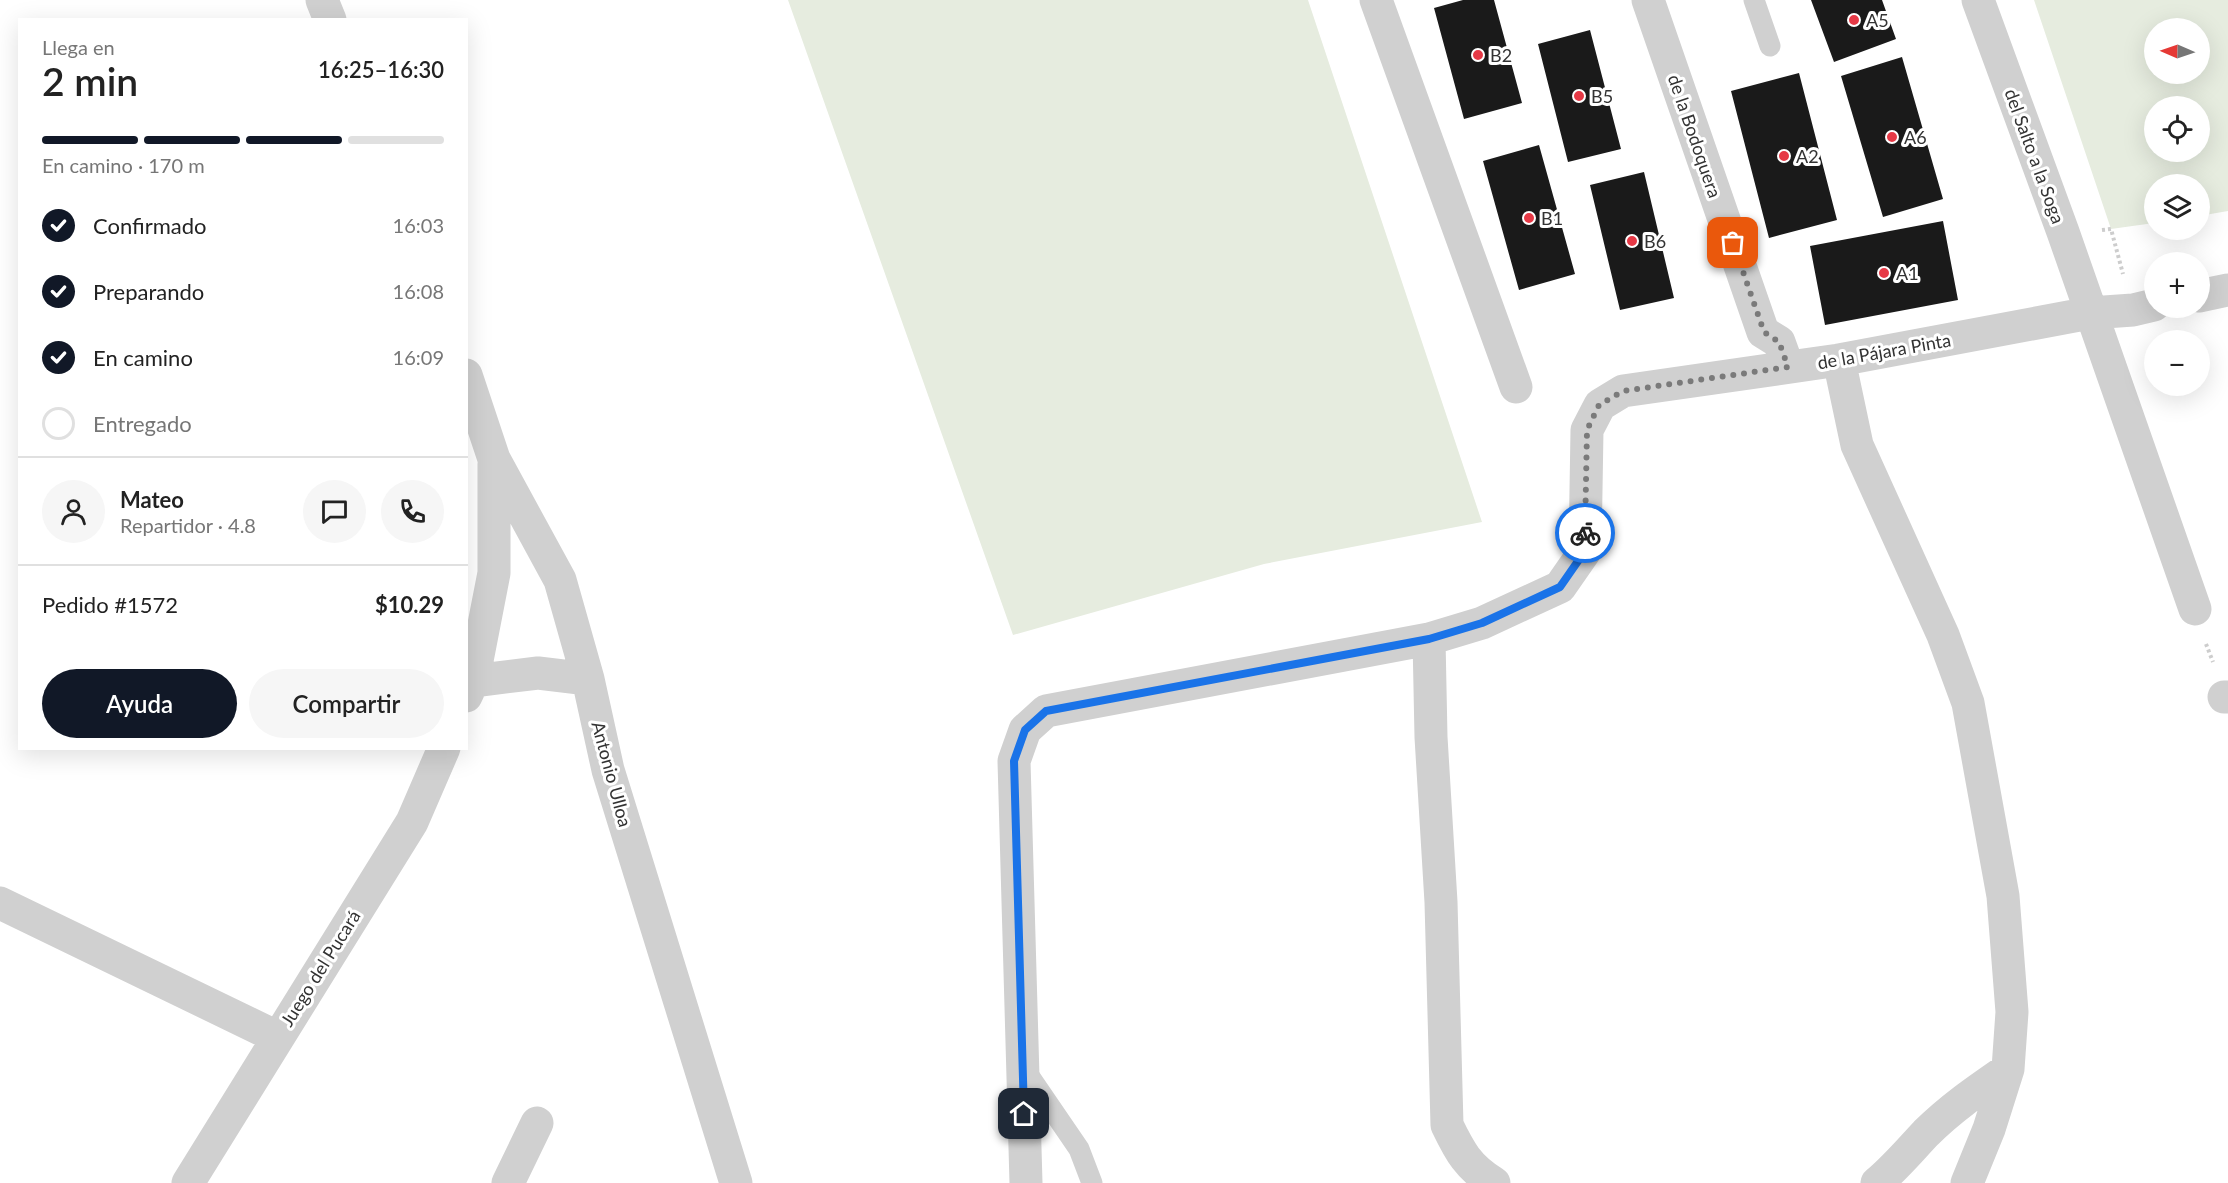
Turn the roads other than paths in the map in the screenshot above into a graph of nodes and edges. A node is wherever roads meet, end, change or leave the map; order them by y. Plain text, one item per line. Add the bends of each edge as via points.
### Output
1 (322, 0) edge
2 (1376, 0) edge
3 (1648, 0) edge
4 (1754, 0) edge
5 (1978, 0) edge
6 (329, 18) edge
7 (1770, 46) dead end
8 (2228, 290) edge
9 (2210, 294) edge
10 (2144, 307) edge
11 (2090, 313) junction
12 (1839, 360) junction
13 (1788, 367) junction
14 (468, 381) edge
15 (1516, 387) dead end
16 (494, 459) junction
17 (2195, 609) road end
18 (1429, 639) junction
19 (588, 680) junction
20 (470, 688) edge
21 (443, 750) edge
22 (0, 903) edge
23 (277, 1037) junction
24 (1023, 1067) junction
25 (2008, 1070) junction
26 (537, 1123) dead end
27 (188, 1183) edge
28 (508, 1183) edge
29 (736, 1183) edge
30 (1026, 1183) edge
31 (1092, 1183) edge
32 (1494, 1183) edge
33 (1877, 1183) edge
34 (1967, 1183) edge

1 - 6 street
2 - 15 street
3 - 13 street, de la Bodoquera via 1764,332 1779,342
4 - 7 lane
5 - 11 street, del Salto a la Soga
8 - 9 street
10 - 11 street, de la Pájara Pinta
11 - 12 street, de la Pájara Pinta
11 - 17 street, del Salto a la Soga
12 - 13 street, de la Pájara Pinta
12 - 25 street via 1857,445 1943,636 1968,703 2003,896 2012,1012
13 - 18 street, de la Pájara Pinta via 1623,391 1599,405 1587,430 1585,551 1560,587 1482,623
14 - 16 street, Antonio Ulloa
16 - 19 street, Antonio Ulloa via 560,580
16 - 20 street via 494,573
18 - 24 street, de la Pájara Pinta via 1046,711 1025,730 1014,761
18 - 32 street via 1447,1125 1460,1154
19 - 20 street via 538,673
19 - 29 street, Antonio Ulloa via 608,770
21 - 23 street, Juego del Pucará via 412,822
22 - 23 street
23 - 27 street, Juego del Pucará
24 - 30 street, de la Pájara Pinta
24 - 31 lane via 1079,1149
25 - 33 street via 1967,1096
25 - 34 street
26 - 28 street

